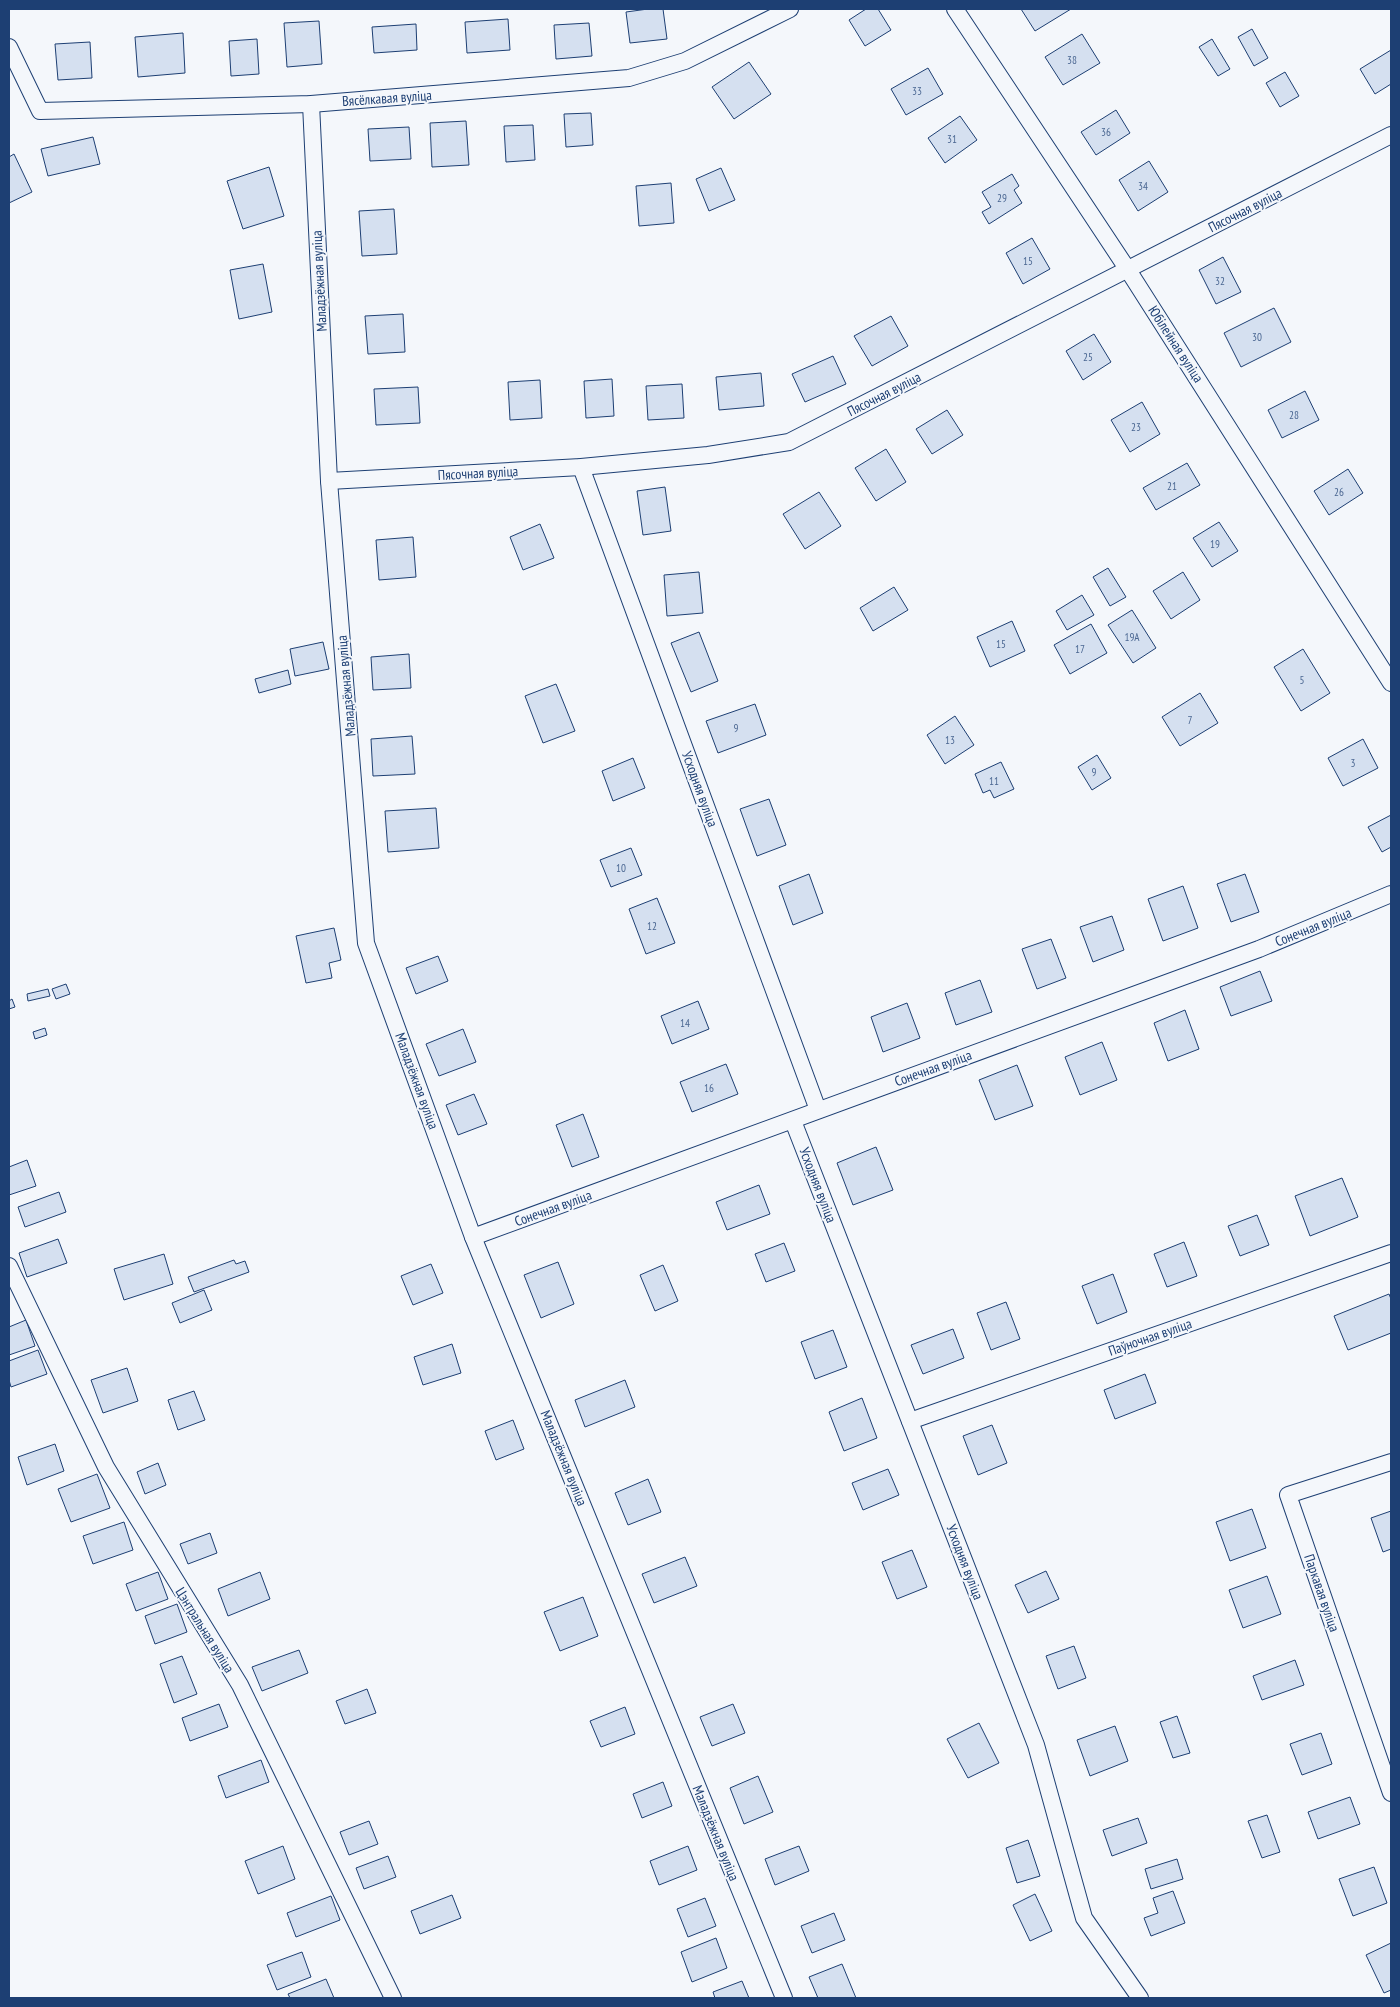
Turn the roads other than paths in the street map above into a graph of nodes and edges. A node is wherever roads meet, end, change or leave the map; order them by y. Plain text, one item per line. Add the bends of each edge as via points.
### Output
1 (790, 9) edge
2 (955, 9) edge
3 (9, 47) edge
4 (311, 104) junction
5 (1391, 135) edge
6 (1128, 270) junction
7 (581, 467) junction
8 (329, 481) junction
9 (1391, 683) edge
10 (1391, 894) edge
11 (818, 1110) junction
12 (793, 1121) junction
13 (474, 1237) junction
14 (1391, 1253) edge
15 (9, 1266) edge
16 (910, 1421) junction
17 (1391, 1462) edge
18 (1391, 1793) edge
19 (393, 1998) edge
20 (784, 1998) edge
21 (1140, 1998) edge

1 - 4 street, Вясёлкавая вуліца via 685,61 629,78
2 - 6 street, Юбілейная вуліца
3 - 4 street, Вясёлкавая вуліца via 40,112
4 - 8 street, Маладзёжная вуліца
5 - 6 street, Пясочная вуліца
6 - 7 street, Пясочная вуліца via 789,442 708,455
6 - 9 street, Юбілейная вуліца
7 - 8 street, Пясочная вуліца
7 - 11 street, Усходняя вуліца
8 - 13 street, Маладзёжная вуліца via 366,943
10 - 11 street, Сонечная вуліца via 1260,949
11 - 12 street, Сонечная вуліца
12 - 13 street, Сонечная вуліца
12 - 16 street, Усходняя вуліца
13 - 20 street, Маладзёжная вуліца
14 - 16 street, Паўночная вуліца
15 - 19 street, Цэнтральная вуліца via 106,1467 240,1685
16 - 21 street, Усходняя вуліца via 1036,1745 1084,1918
17 - 18 street, Паркавая вуліца via 1288,1495

